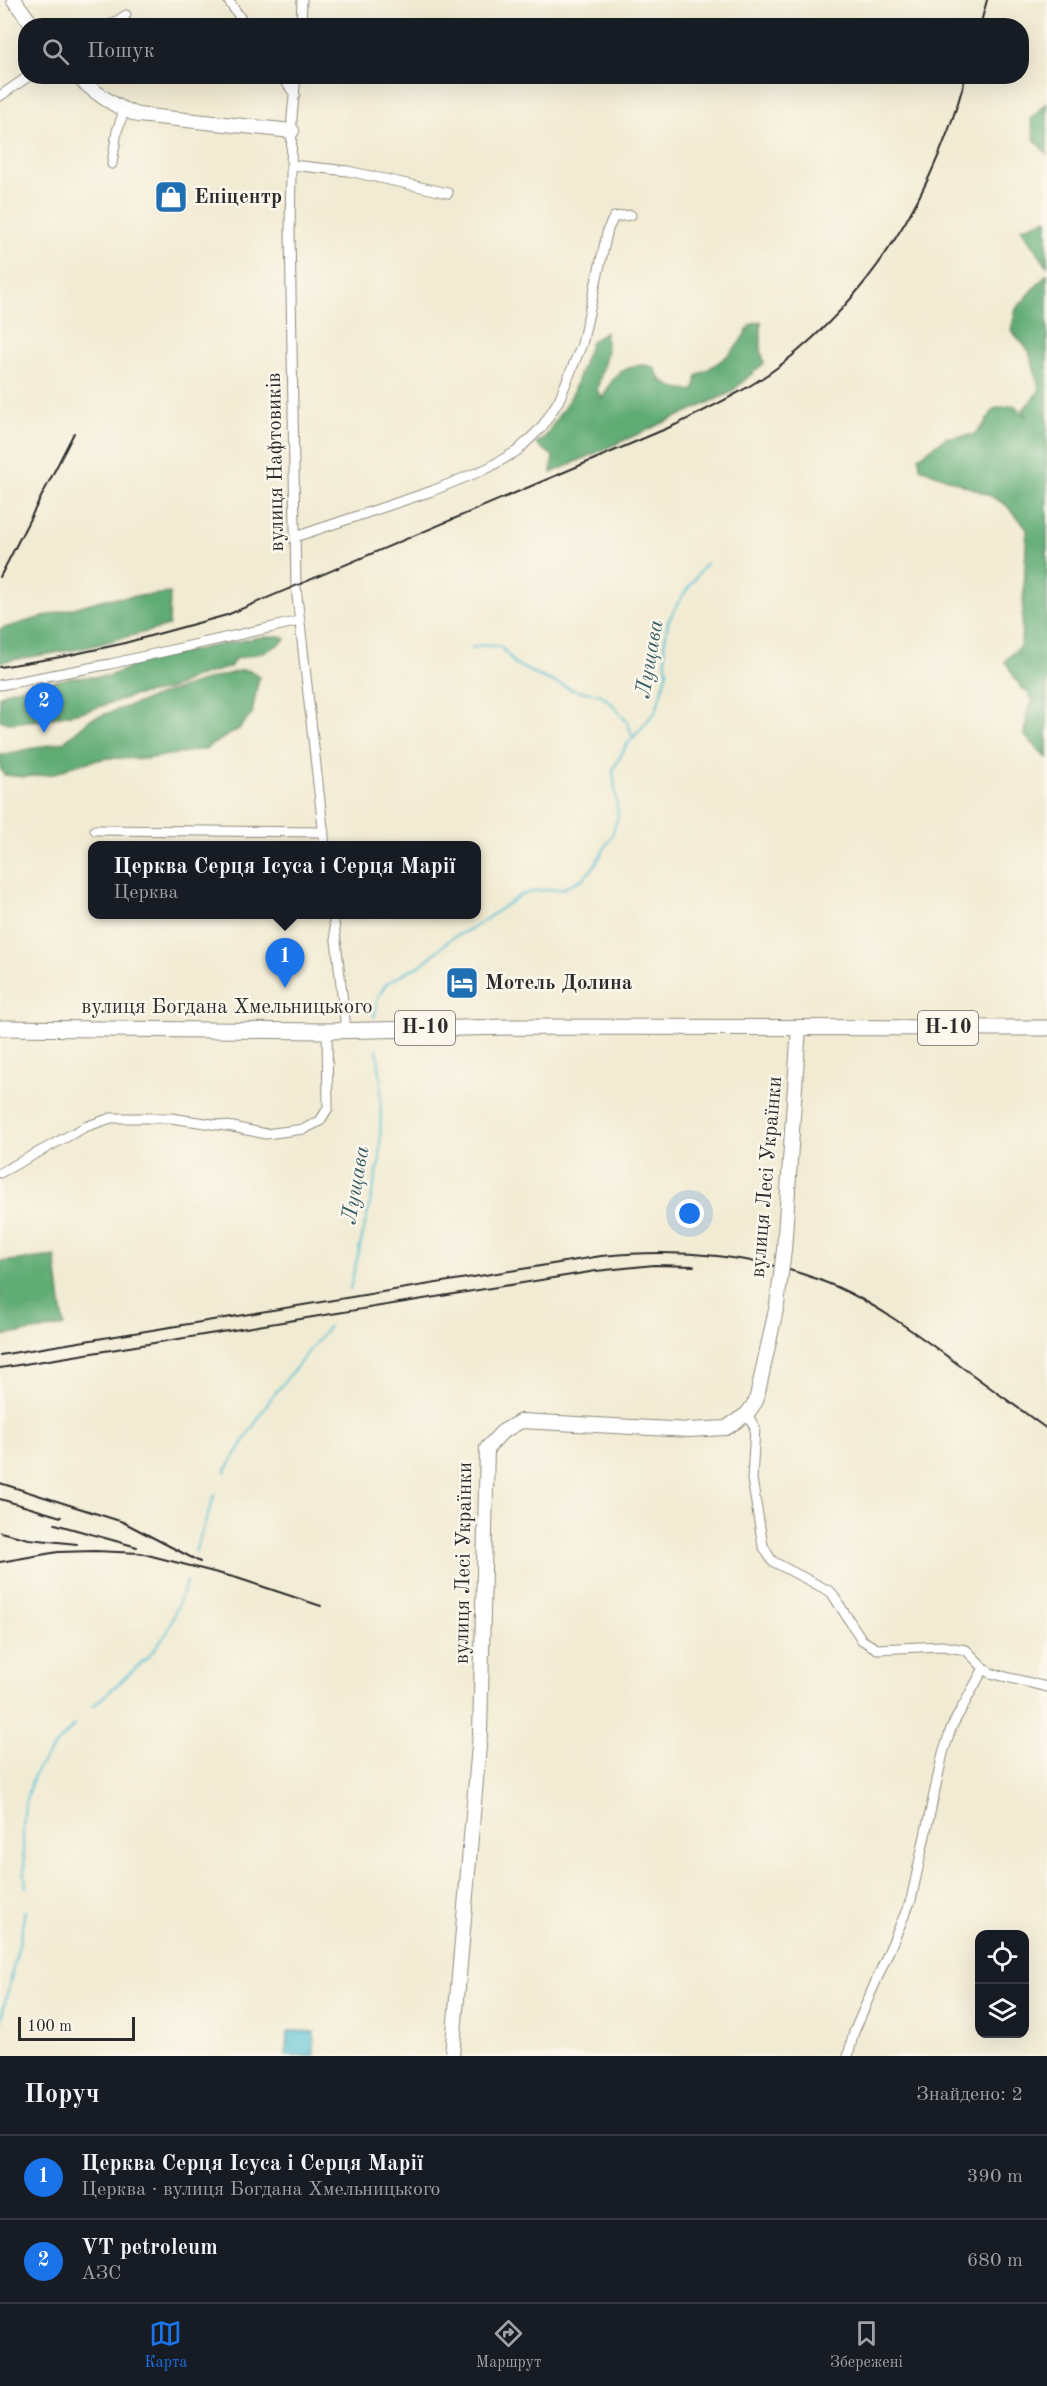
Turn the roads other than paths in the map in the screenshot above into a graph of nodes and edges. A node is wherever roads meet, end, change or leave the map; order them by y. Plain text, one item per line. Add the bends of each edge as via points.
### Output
1 (14, 0) edge
2 (228, 0) edge
3 (302, 0) edge
4 (126, 15) dead end
5 (27, 18) edge
6 (121, 18) edge
7 (240, 18) edge
8 (301, 18) edge
9 (18, 84) edge
10 (85, 84) edge
11 (287, 84) edge
12 (296, 84) edge
13 (295, 95) junction
14 (0, 96) edge
15 (124, 111) junction
16 (292, 131) junction
17 (112, 164) dead end
18 (291, 165) junction
19 (448, 193) dead end
20 (631, 215) dead end
21 (295, 537) junction
22 (298, 621) junction
23 (0, 685) edge
24 (95, 830) dead end
25 (324, 832) junction
26 (325, 841) edge
27 (333, 919) edge
28 (799, 1027) junction
29 (0, 1028) edge
30 (1047, 1028) edge
31 (346, 1029) junction
32 (327, 1030) junction
33 (0, 1173) edge
34 (747, 1414) junction
35 (984, 1668) junction
36 (1047, 1687) edge
37 (452, 2056) edge
38 (848, 2056) edge

1 - 5 street
2 - 7 street
3 - 8 street
4 - 6 street
9 - 14 street
10 - 15 street
11 - 13 street
12 - 13 street, вулиця Нафтовиків
13 - 16 street, вулиця Нафтовиків
15 - 16 street via 149,118
15 - 17 street
16 - 18 street, вулиця Нафтовиків
18 - 19 street via 348,171
18 - 21 street, вулиця Нафтовиків
20 - 21 street via 614,217 608,230 582,344 559,400 542,427 517,450 488,468
21 - 22 street, вулиця Нафтовиків
22 - 23 street
22 - 25 street, вулиця Нафтовиків
24 - 25 street
25 - 26 street, вулиця Нафтовиків
27 - 31 street
28 - 30 main road, вулиця Богдана Хмельницького / Н-10
28 - 31 main road, вулиця Богдана Хмельницького / Н-10
28 - 34 street, вулиця Лесі Українки, bridge via 777,1305 756,1401
29 - 32 main road, вулиця Богдана Хмельницького / Н-10
31 - 32 main road, вулиця Богдана Хмельницького / Н-10
32 - 33 street via 328,1108 320,1121 304,1129 266,1134 171,1118 111,1118 85,1127
34 - 35 street via 755,1428 752,1479 763,1546 772,1560 831,1592 862,1640 877,1649 942,1646 966,1650
34 - 37 street, вулиця Лесі Українки via 726,1428 689,1430 521,1421 502,1432 487,1448 480,1734
35 - 36 street via 990,1673
35 - 38 street via 952,1726 911,1900 854,2032

